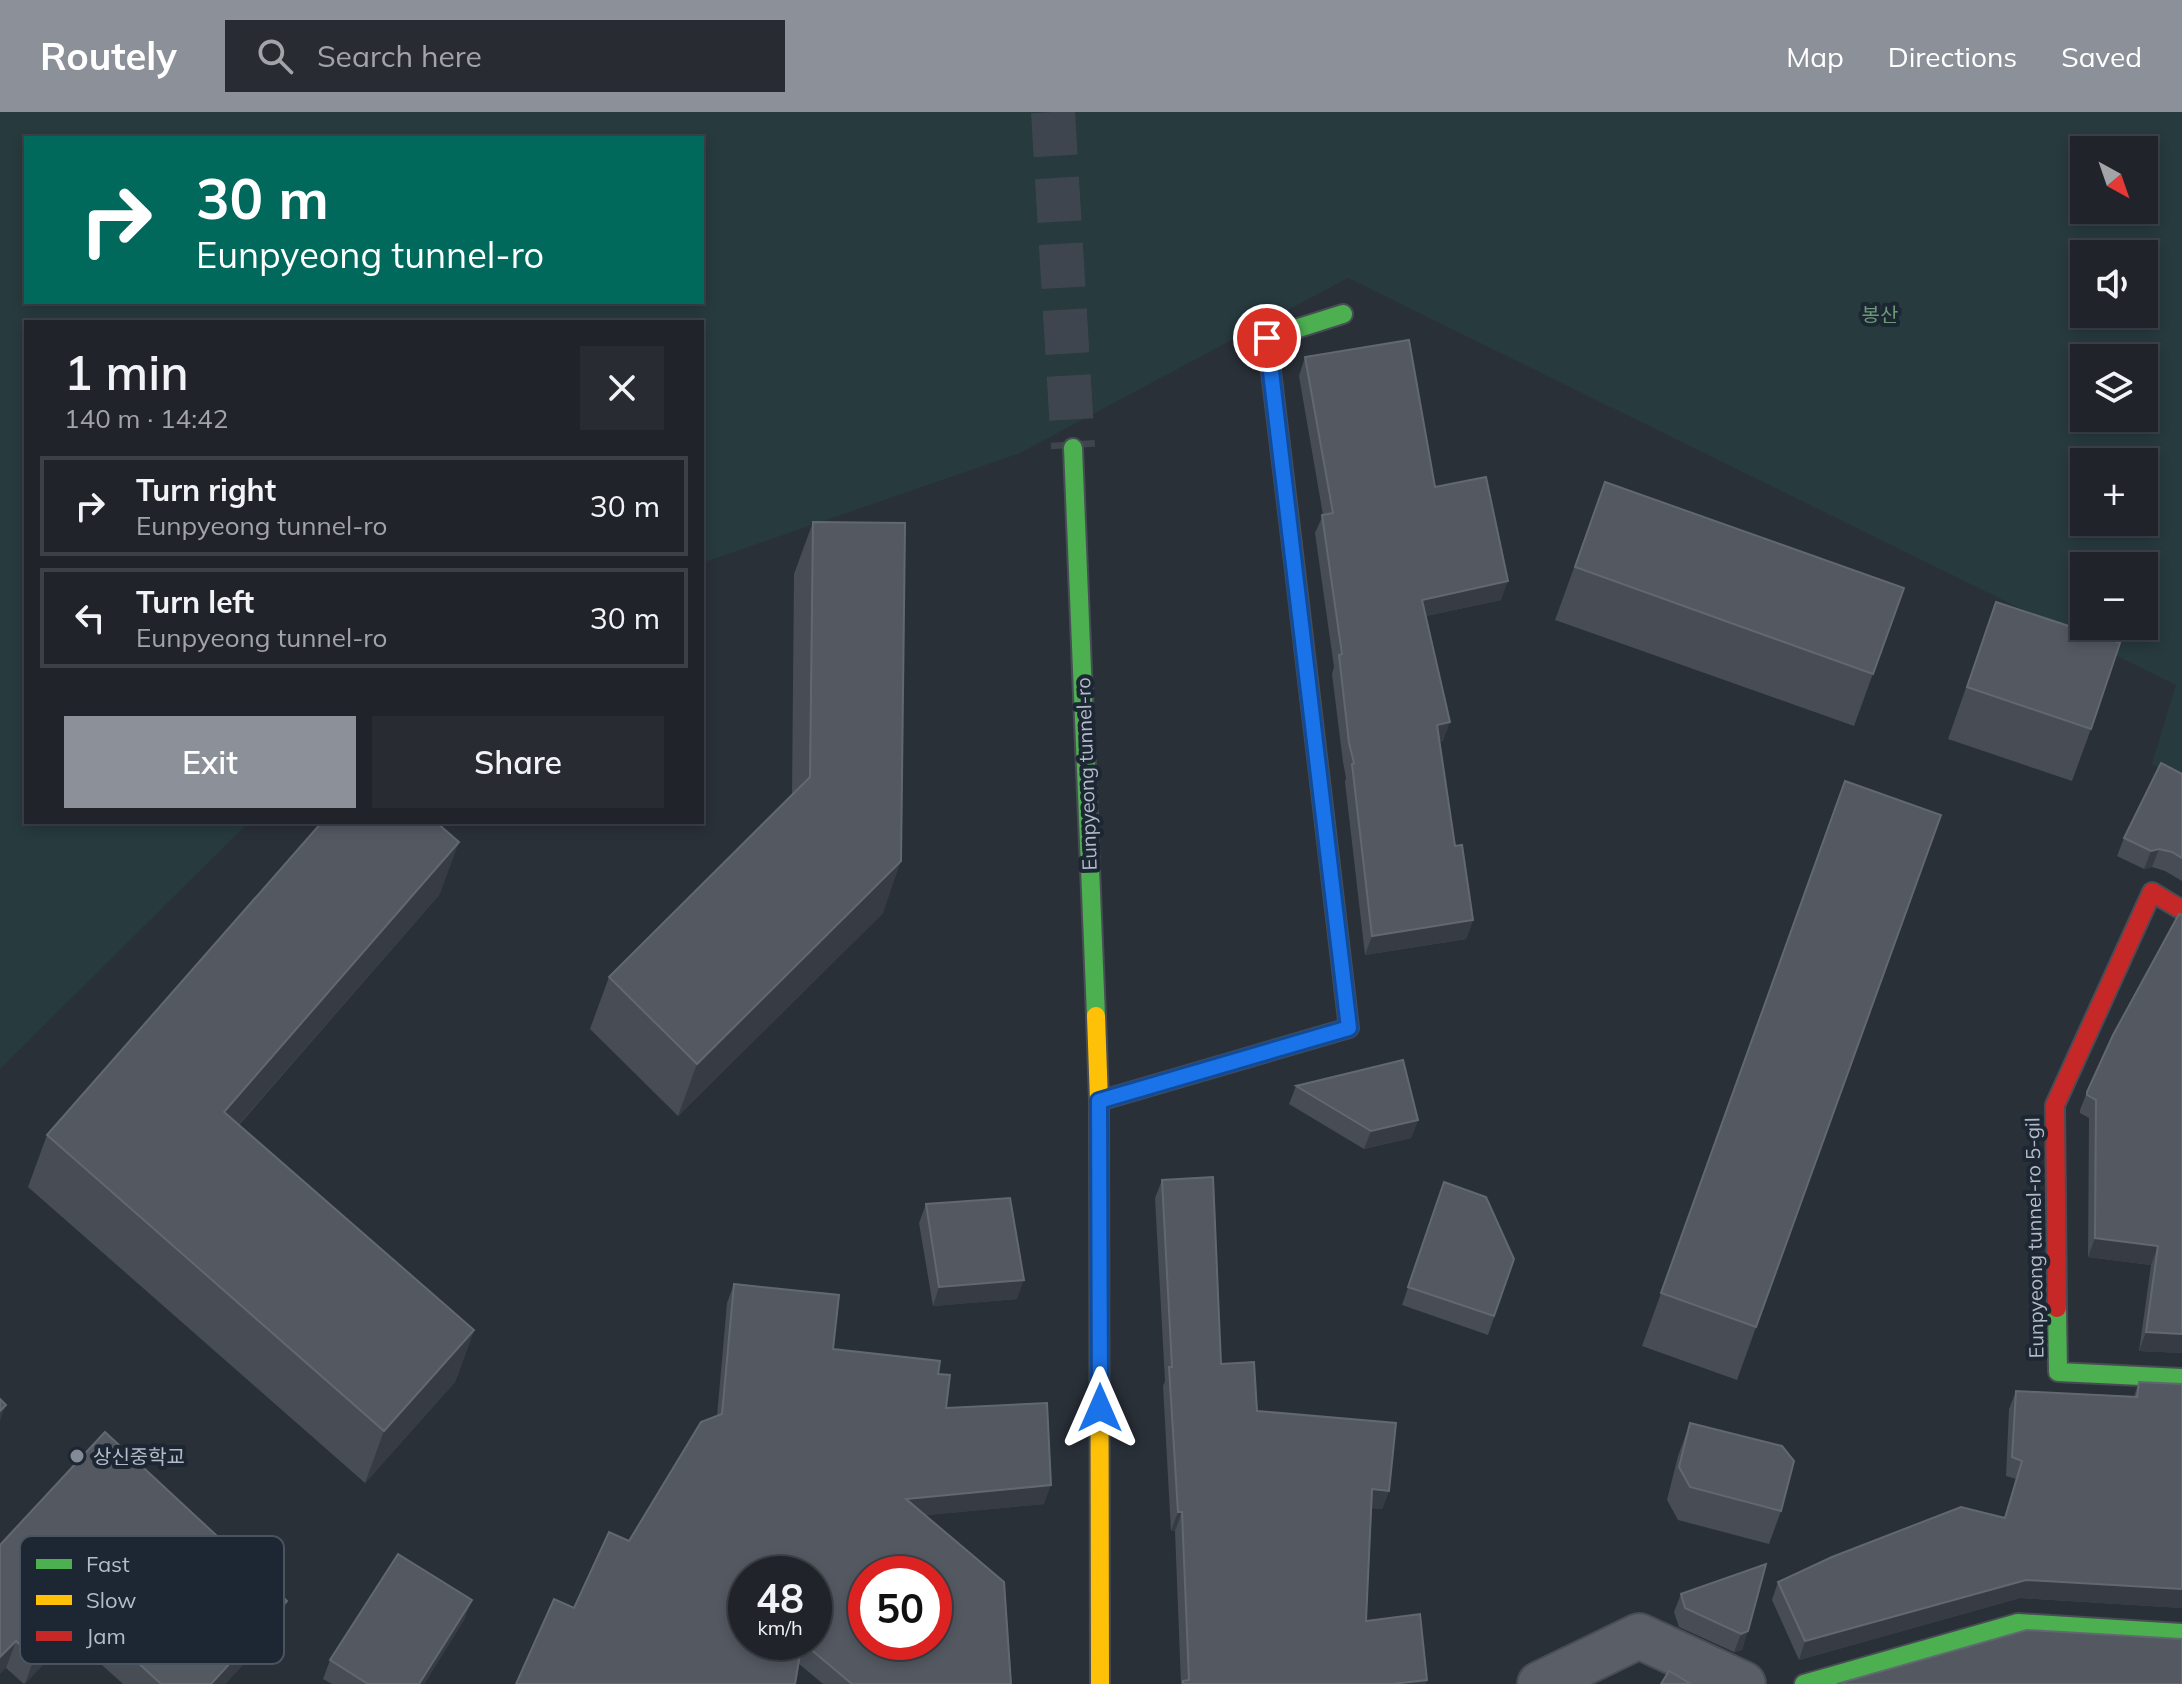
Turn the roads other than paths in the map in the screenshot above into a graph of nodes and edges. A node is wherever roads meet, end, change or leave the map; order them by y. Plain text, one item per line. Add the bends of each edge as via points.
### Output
1 (1343, 314) dead end
2 (1073, 448) tunnel mouth
3 (2182, 910) edge
4 (1099, 1101) junction
5 (2182, 1378) edge
6 (2182, 1633) edge
7 (1100, 1684) edge
8 (1540, 1684) edge
9 (1743, 1684) edge
10 (1804, 1684) edge

1 - 4 street via 1267,338 1349,1028
2 - 4 street, Eunpyeong tunnel-ro
3 - 5 street, Eunpyeong tunnel-ro 5-gil via 2152,892 2055,1105 2058,1372
4 - 7 street, Eunpyeong tunnel-ro
6 - 10 street via 2018,1623
8 - 9 street via 1639,1636

